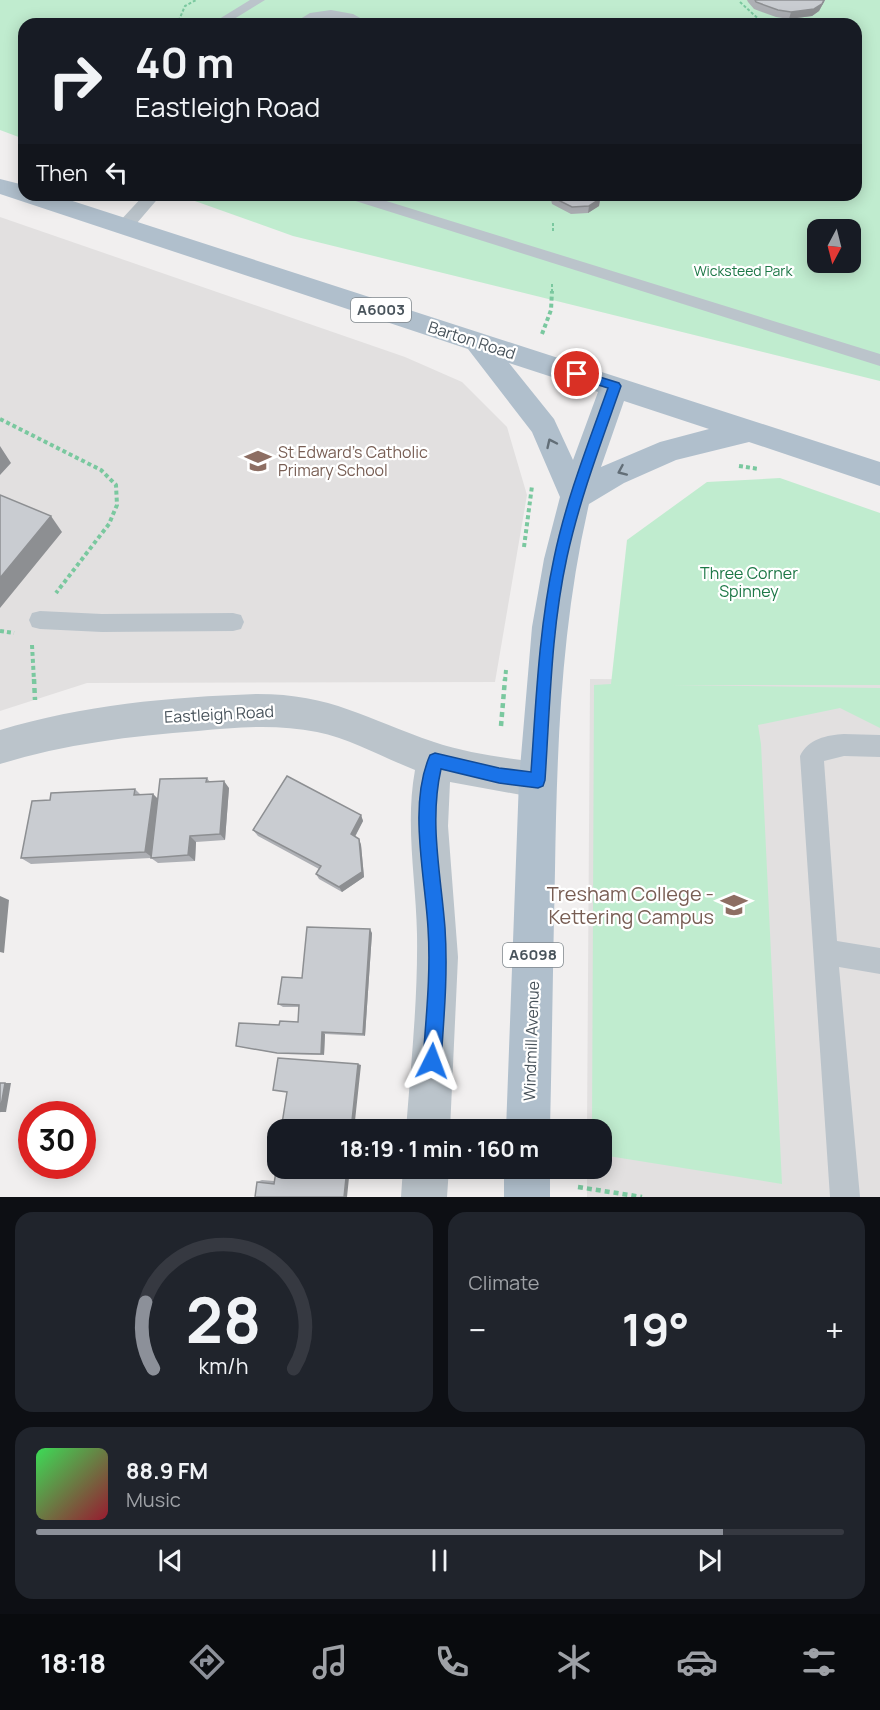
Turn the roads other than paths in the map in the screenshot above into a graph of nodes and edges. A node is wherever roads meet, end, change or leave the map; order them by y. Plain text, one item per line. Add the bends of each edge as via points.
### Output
1 (260, 0) edge
2 (309, 0) edge
3 (321, 14) junction
4 (228, 18) edge
5 (312, 18) edge
6 (355, 18) edge
7 (0, 186) edge
8 (18, 191) edge
9 (48, 201) edge
10 (148, 201) edge
11 (370, 201) edge
12 (125, 226) junction
13 (478, 343) junction
14 (880, 360) edge
15 (615, 386) junction
16 (750, 432) junction
17 (880, 474) edge
18 (575, 497) junction
19 (39, 620) road end
20 (233, 622) dead end
21 (880, 746) edge
22 (0, 747) edge
23 (435, 760) junction
24 (538, 780) junction
25 (825, 952) junction
26 (880, 961) edge
27 (429, 1119) edge
28 (528, 1119) edge
29 (425, 1179) edge
30 (527, 1179) edge
31 (424, 1197) edge
32 (527, 1197) edge
33 (845, 1197) edge

1 - 4 lane
2 - 3 lane
3 - 5 lane
3 - 6 lane
7 - 8 main road
9 - 12 main road, Barton Road / A6003
10 - 12 lane
11 - 14 lane
12 - 13 main road, Barton Road / A6003
13 - 15 main road, Barton Road / A6003
18 -> 13 main road via 544,427
15 - 16 main road, Barton Road / A6003
15 - 18 main road, Windmill Avenue / A6098
16 - 17 main road, Barton Road / A6003
16 -> 18 main road via 670,450
18 - 24 main road, Windmill Avenue / A6098 via 549,627
19 - 20 lane
21 - 25 lane via 835,746 819,749 812,756
22 - 23 street, Eastleigh Road via 38,734 116,720 265,709 316,715 359,727
23 - 24 street, Eastleigh Road via 499,776
23 - 27 street via 429,786 427,830 438,971
24 - 28 main road, Windmill Avenue / A6098
25 - 26 lane
25 - 33 lane
29 - 31 street
30 - 32 main road

